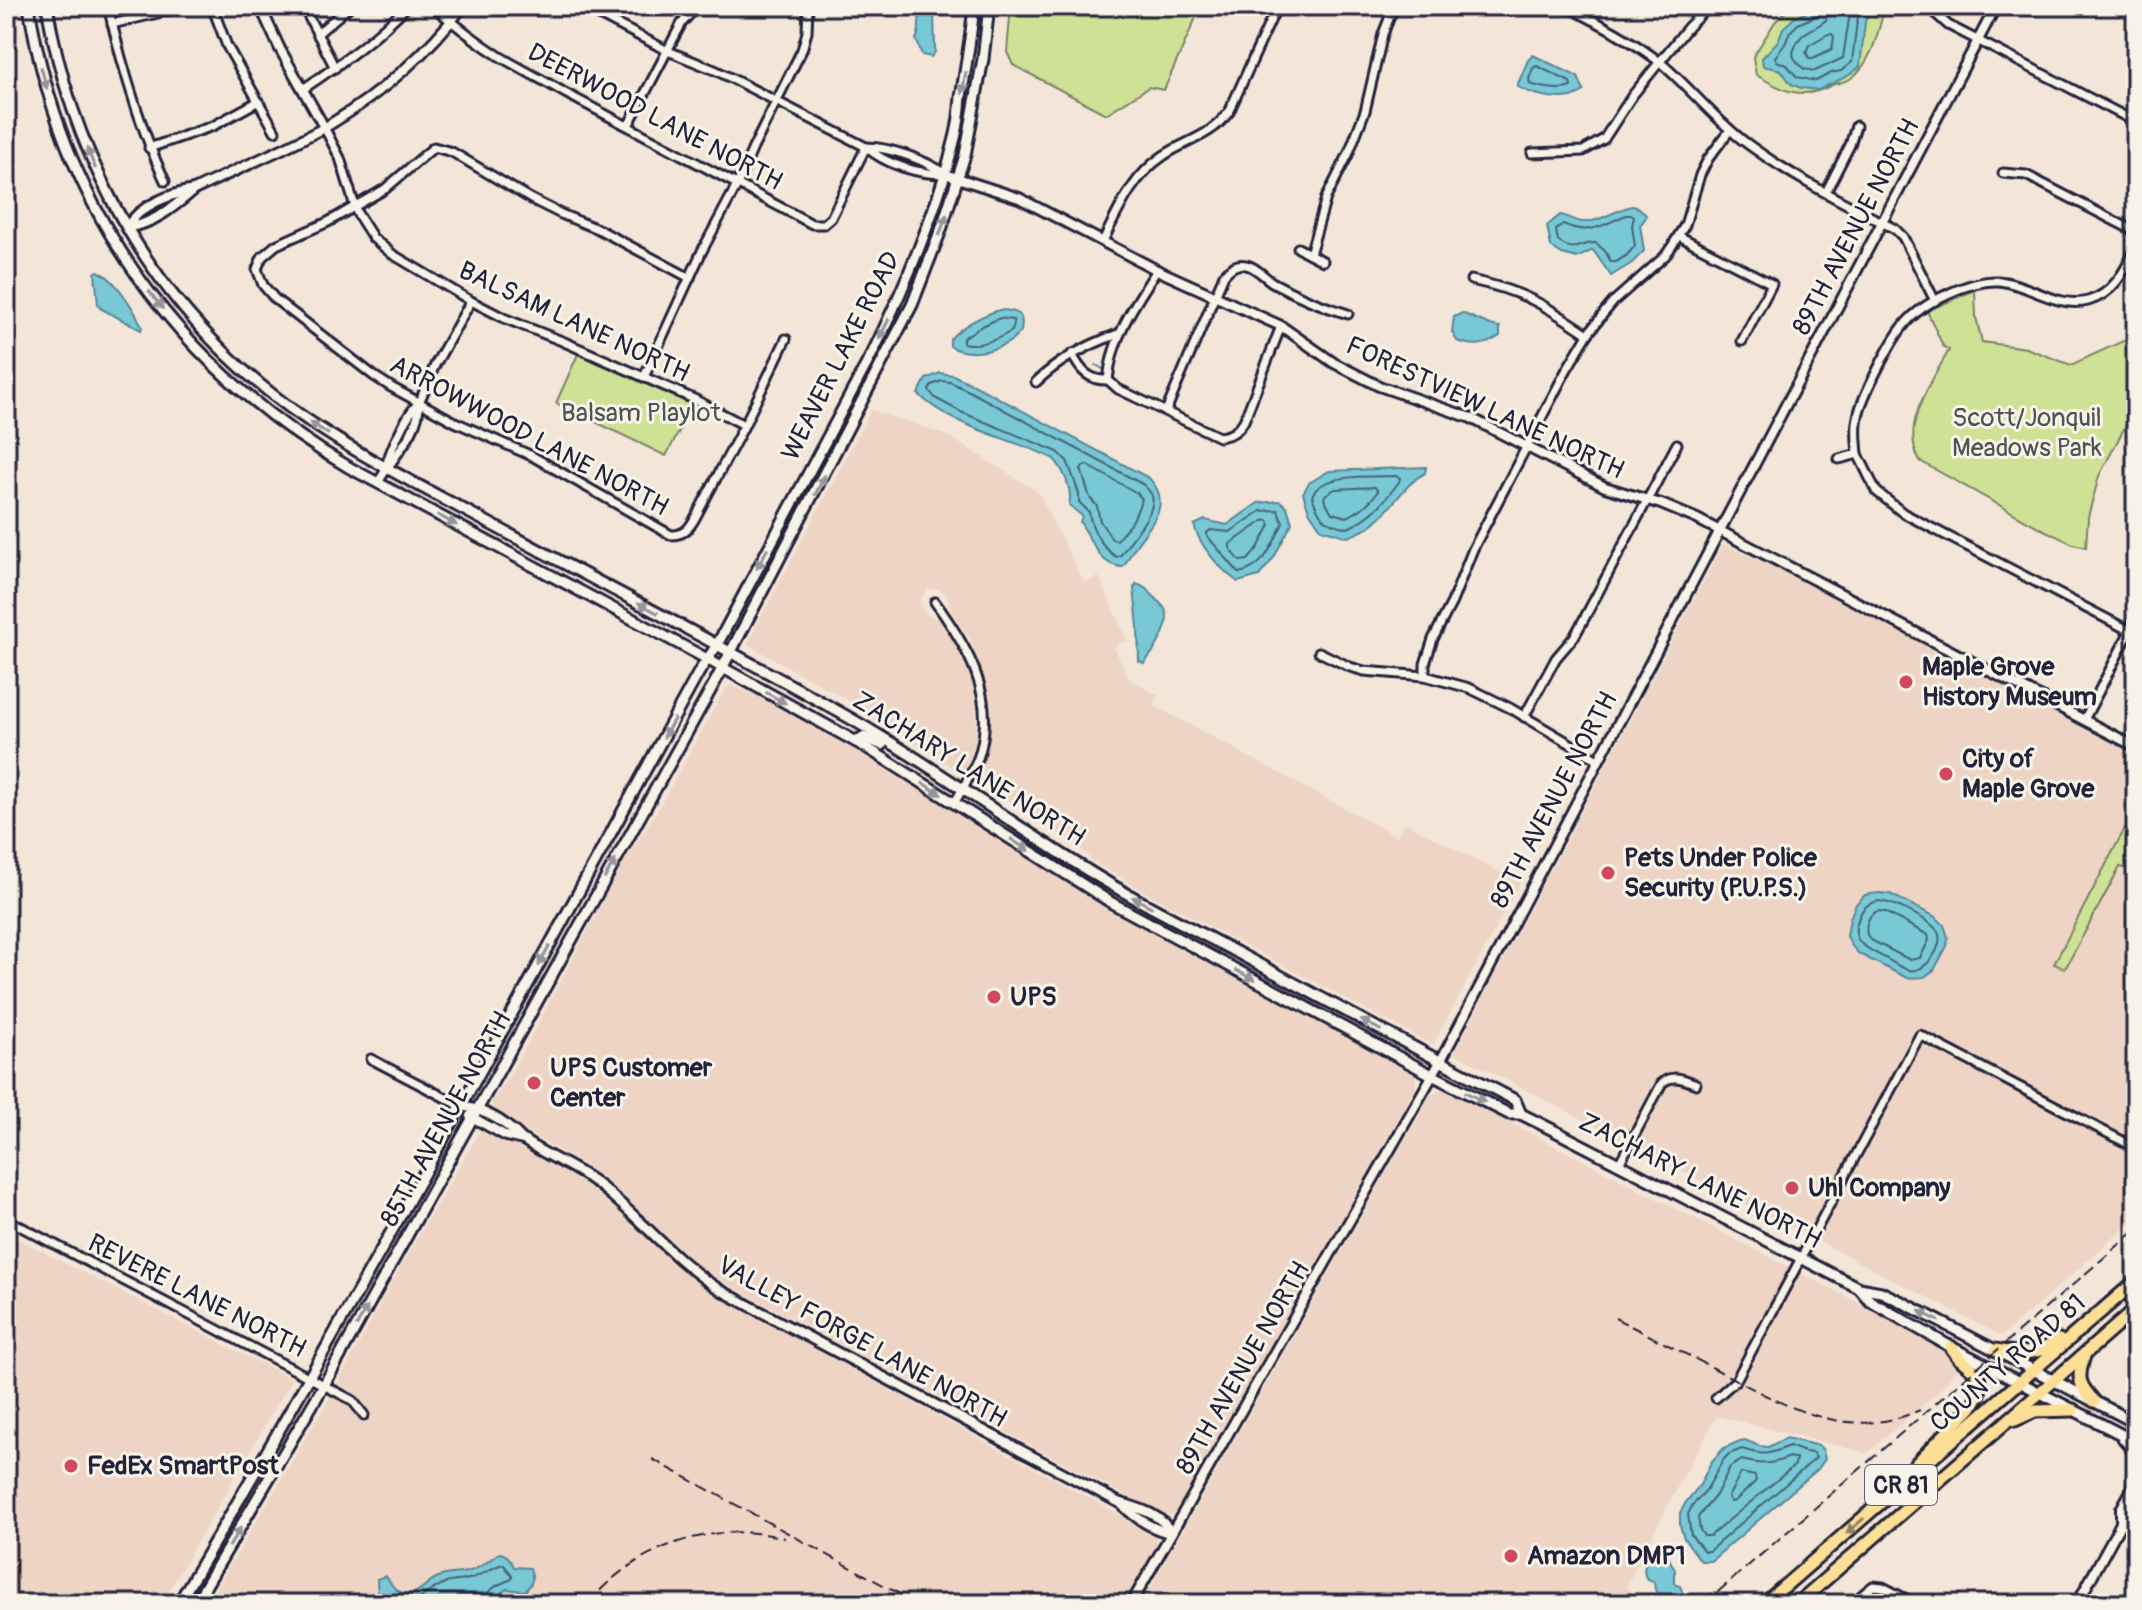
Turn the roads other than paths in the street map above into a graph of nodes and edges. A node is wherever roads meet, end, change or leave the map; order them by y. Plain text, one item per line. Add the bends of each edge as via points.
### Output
1 (29, 6) edge
2 (47, 6) edge
3 (108, 6) edge
4 (187, 6) edge
5 (212, 6) edge
6 (260, 6) edge
7 (303, 6) edge
8 (350, 6) edge
9 (407, 6) edge
10 (433, 6) edge
11 (463, 6) edge
12 (582, 6) edge
13 (684, 6) edge
14 (808, 6) edge
15 (974, 6) edge
16 (989, 6) edge
17 (1277, 6) edge
18 (1394, 6) edge
19 (1566, 6) edge
20 (1586, 6) edge
21 (1936, 6) edge
22 (1996, 6) edge
23 (2124, 6) edge
24 (1716, 8) edge
25 (694, 9) edge
26 (2136, 12) edge
27 (1582, 14) junction
28 (451, 22) junction
29 (112, 24) junction
30 (317, 34) junction
31 (1978, 40) junction
32 (668, 51) junction
33 (1660, 63) junction
34 (335, 68) junction
35 (303, 89) junction
36 (257, 102) junction
37 (777, 102) junction
38 (2136, 122) edge
39 (628, 126) junction
40 (1856, 126) dead end
41 (324, 127) junction
42 (1730, 130) junction
43 (275, 131) dead end
44 (866, 147) junction
45 (149, 148) junction
46 (1532, 153) dead end
47 (2003, 173) dead end
48 (945, 174) junction
49 (958, 178) junction
50 (165, 181) dead end
51 (737, 185) junction
52 (1826, 192) junction
53 (355, 206) junction
54 (1882, 222) junction
55 (127, 227) junction
56 (2136, 232) edge
57 (111, 236) junction
58 (1679, 236) junction
59 (1103, 241) junction
60 (1298, 248) dead end
61 (2136, 248) edge
62 (1310, 254) junction
63 (1323, 261) dead end
64 (1157, 270) junction
65 (690, 278) junction
66 (1471, 280) dead end
67 (1215, 297) junction
68 (471, 301) junction
69 (1935, 301) junction
70 (1348, 314) dead end
71 (1281, 326) junction
72 (1118, 334) junction
73 (1588, 334) junction
74 (786, 339) dead end
75 (1742, 341) dead end
76 (1072, 354) junction
77 (644, 377) junction
78 (1108, 380) junction
79 (1036, 382) dead end
80 (419, 403) junction
81 (1166, 411) junction
82 (744, 425) junction
83 (1677, 444) dead end
84 (1527, 446) junction
85 (1858, 454) junction
86 (1839, 459) dead end
87 (386, 468) junction
88 (378, 483) junction
89 (1647, 500) junction
90 (1719, 530) junction
91 (935, 602) dead end
92 (2136, 608) edge
93 (2133, 632) edge
94 (717, 645) junction
95 (730, 652) junction
96 (1319, 652) dead end
97 (707, 660) junction
98 (722, 669) junction
99 (1425, 676) junction
100 (1524, 717) junction
101 (2084, 720) junction
102 (855, 741) junction
103 (2136, 747) edge
104 (914, 759) junction
105 (1598, 760) junction
106 (962, 789) junction
107 (955, 802) junction
108 (371, 1059) dead end
109 (1440, 1062) junction
110 (1432, 1075) junction
111 (1696, 1084) dead end
112 (461, 1106) junction
113 (475, 1114) junction
114 (1521, 1114) junction
115 (2136, 1148) edge
116 (1619, 1164) junction
117 (6, 1219) edge
118 (1801, 1258) junction
119 (2136, 1281) edge
120 (1859, 1288) junction
121 (2109, 1305) junction
122 (2136, 1309) edge
123 (1951, 1347) junction
124 (1996, 1350) junction
125 (2085, 1353) junction
126 (2033, 1371) junction
127 (311, 1377) junction
128 (2054, 1380) junction
129 (2019, 1383) junction
130 (324, 1385) junction
131 (2039, 1393) junction
132 (1716, 1398) dead end
133 (2094, 1401) junction
134 (2073, 1410) junction
135 (364, 1415) dead end
136 (2136, 1421) edge
137 (2118, 1433) junction
138 (2136, 1442) edge
139 (2136, 1457) edge
140 (1952, 1470) junction
141 (2136, 1475) edge
142 (2134, 1485) edge
143 (1881, 1504) junction
144 (2136, 1512) edge
145 (2121, 1523) junction
146 (1171, 1533) junction
147 (178, 1604) edge
148 (195, 1604) edge
149 (1131, 1604) edge
150 (1764, 1604) edge
151 (1797, 1604) edge
152 (1851, 1604) edge
153 (1916, 1604) edge
154 (2077, 1604) edge

1 -> 57 main road, ZACHARY LANE NORTH via 58,121
55 -> 2 main road, ZACHARY LANE NORTH via 74,116
3 - 29 street
4 - 29 street
5 - 36 street
6 - 35 street
7 - 30 street
8 - 30 street
9 - 34 street
10 - 28 street, DEERWOOD LANE NORTH
11 - 28 street
12 - 32 street, FORESTVIEW LANE NORTH
13 - 25 street
14 - 37 street via 802,50
15 -> 48 main road, WEAVER LAKE ROAD
16 - 49 main road, WEAVER LAKE ROAD
17 - 59 street via 1229,112 1208,133 1166,153 1143,172
18 - 62 street via 1365,111 1326,198
19 - 27 street
20 - 27 street
21 - 31 street via 1942,20
22 - 31 street, 89TH AVENUE NORTH
23 - 26 street
24 - 33 street via 1695,19
25 - 32 street
27 - 33 street
28 - 39 street, DEERWOOD LANE NORTH via 500,56
28 - 41 street via 401,73
29 - 45 street
30 - 34 street
31 - 38 street
31 - 54 street, 89TH AVENUE NORTH
32 - 37 street, FORESTVIEW LANE NORTH
32 - 39 street
33 - 42 street
33 - 46 street via 1599,143 1583,151
34 - 35 street
35 - 41 street
36 - 43 street
36 - 45 street via 213,126
37 - 44 street, FORESTVIEW LANE NORTH
37 - 51 street
39 - 51 street, DEERWOOD LANE NORTH
40 - 52 street
41 - 53 street, BALSAM LANE NORTH
41 - 55 street via 194,190 139,227
42 - 52 street
42 - 58 street via 1704,167
44 - 48 street, FORESTVIEW LANE NORTH via 885,149
44 - 51 street, DEERWOOD LANE NORTH via 824,224 812,224
45 - 50 street
47 - 56 street via 2026,175
48 - 49 street, FORESTVIEW LANE NORTH
48 -> 94 main road, WEAVER LAKE ROAD via 873,352
49 - 59 street, FORESTVIEW LANE NORTH via 1019,198
95 -> 49 main road, WEAVER LAKE ROAD via 912,305
51 - 65 street
52 - 54 street
53 - 65 street via 385,189 434,147
53 - 68 street, BALSAM LANE NORTH via 380,245
53 - 80 street, ARROWWOOD LANE NORTH via 276,245 257,269 275,299 374,376
54 - 69 street via 1903,237
54 - 90 street, 89TH AVENUE NORTH
55 - 57 street
87 -> 55 main road, ZACHARY LANE NORTH via 302,417 240,367 177,301
57 -> 88 main road, ZACHARY LANE NORTH via 161,307 234,386 298,435
58 - 73 street
58 - 75 street via 1772,284
59 - 64 street, FORESTVIEW LANE NORTH
60 - 62 street
61 - 69 street via 2118,281 2087,301 2062,301 1996,281
62 - 63 street
64 - 67 street, FORESTVIEW LANE NORTH
64 - 72 street
65 - 77 street
66 - 73 street via 1535,300
67 - 70 street via 1229,269 1243,264 1308,301
67 - 71 street, FORESTVIEW LANE NORTH
67 - 81 street
68 - 77 street, BALSAM LANE NORTH
68 - 80 street
69 - 85 street via 1905,324 1867,392 1857,419
71 - 81 street via 1244,421 1230,436 1219,437
71 - 84 street, FORESTVIEW LANE NORTH via 1354,375 1456,411
72 - 76 street
72 - 78 street
73 - 84 street
74 - 82 street
76 - 78 street via 1089,377
76 - 79 street
77 - 82 street, BALSAM LANE NORTH
78 - 81 street
80 - 82 street, ARROWWOOD LANE NORTH via 532,456 671,535 691,525
80 - 87 street via 409,435
83 - 89 street
84 - 89 street, FORESTVIEW LANE NORTH via 1605,487
84 - 99 street via 1433,639
85 - 86 street
85 - 93 street via 1876,491 1903,513
87 - 88 street
94 -> 87 main road, ZACHARY LANE NORTH
88 -> 97 main road, ZACHARY LANE NORTH
89 - 90 street, FORESTVIEW LANE NORTH
89 - 100 street via 1574,637 1556,658
90 - 101 street, FORESTVIEW LANE NORTH
90 - 105 street, 89TH AVENUE NORTH
91 - 106 street via 965,646 982,696 980,752
92 - 93 street
93 - 101 street
94 - 95 main road, ZACHARY LANE NORTH
94 - 97 main road, WEAVER LAKE ROAD
95 - 98 main road, 85TH AVENUE NORTH
95 - 104 main road, ZACHARY LANE NORTH
96 - 99 street via 1364,671
97 - 98 main road, ZACHARY LANE NORTH
97 -> 112 main road, 85TH AVENUE NORTH
98 -> 102 main road, ZACHARY LANE NORTH
113 -> 98 main road, 85TH AVENUE NORTH
99 - 100 street via 1469,688
100 - 105 street
101 - 103 street, FORESTVIEW LANE NORTH
102 - 104 main road via 864,737
102 -> 107 main road, ZACHARY LANE NORTH
104 - 106 main road, ZACHARY LANE NORTH
105 - 109 street, 89TH AVENUE NORTH
106 - 107 street
109 -> 106 main road, ZACHARY LANE NORTH via 1108,883
107 -> 110 main road, ZACHARY LANE NORTH via 1112,903
108 - 112 street, VALLEY FORGE LANE NORTH
109 - 110 street, 89TH AVENUE NORTH
109 - 114 main road, ZACHARY LANE NORTH via 1515,1100
110 -> 114 main road, ZACHARY LANE NORTH via 1509,1114
110 - 146 street, 89TH AVENUE NORTH
111 - 116 street via 1676,1077 1662,1083
112 - 113 street, VALLEY FORGE LANE NORTH
112 - 127 main road, 85TH AVENUE NORTH
130 -> 113 main road, 85TH AVENUE NORTH
113 - 146 street, VALLEY FORGE LANE NORTH via 601,1187 681,1262 722,1291
114 - 116 main road, ZACHARY LANE NORTH
115 - 118 street via 1920,1035
116 - 118 main road, ZACHARY LANE NORTH
117 - 127 street, REVERE LANE NORTH
118 - 120 main road, ZACHARY LANE NORTH
118 - 132 street via 1736,1380
119 - 121 highway, COUNTY ROAD 81 / CR 81
120 - 123 main road, ZACHARY LANE NORTH via 1870,1301
124 -> 120 main road, ZACHARY LANE NORTH via 1881,1292
121 - 124 highway via 2043,1350
121 - 126 highway, COUNTY ROAD 81 / CR 81
122 - 125 highway, COUNTY ROAD 81 / CR 81
123 - 129 main road, ZACHARY LANE NORTH
123 - 143 highway via 1978,1374 1976,1401
124 - 126 main road, ZACHARY LANE NORTH
125 - 128 highway, COUNTY ROAD 81 / CR 81
125 - 133 highway via 2079,1377
126 - 128 main road, ZACHARY LANE NORTH
126 - 129 highway, COUNTY ROAD 81 / CR 81
127 - 130 street, REVERE LANE NORTH
127 - 147 main road, 85TH AVENUE NORTH
128 - 131 highway, COUNTY ROAD 81 / CR 81
128 - 133 main road, ZACHARY LANE NORTH
129 - 131 main road, ZACHARY LANE NORTH
129 - 143 highway, COUNTY ROAD 81 / CR 81
130 - 135 street, REVERE LANE NORTH via 352,1400
148 -> 130 main road, 85TH AVENUE NORTH
131 - 134 main road, ZACHARY LANE NORTH
131 - 140 highway, COUNTY ROAD 81 / CR 81
133 - 136 main road, ZACHARY LANE NORTH
134 - 137 main road, ZACHARY LANE NORTH
134 - 140 highway via 2028,1413
137 - 138 main road, ZACHARY LANE NORTH
137 - 139 main road
140 - 151 highway, COUNTY ROAD 81 / CR 81
141 - 142 main road
142 - 145 street via 2121,1509
143 -> 150 highway, COUNTY ROAD 81 / CR 81
144 - 145 street
145 - 154 street
146 - 149 street, 89TH AVENUE NORTH
152 - 153 street via 1873,1586

